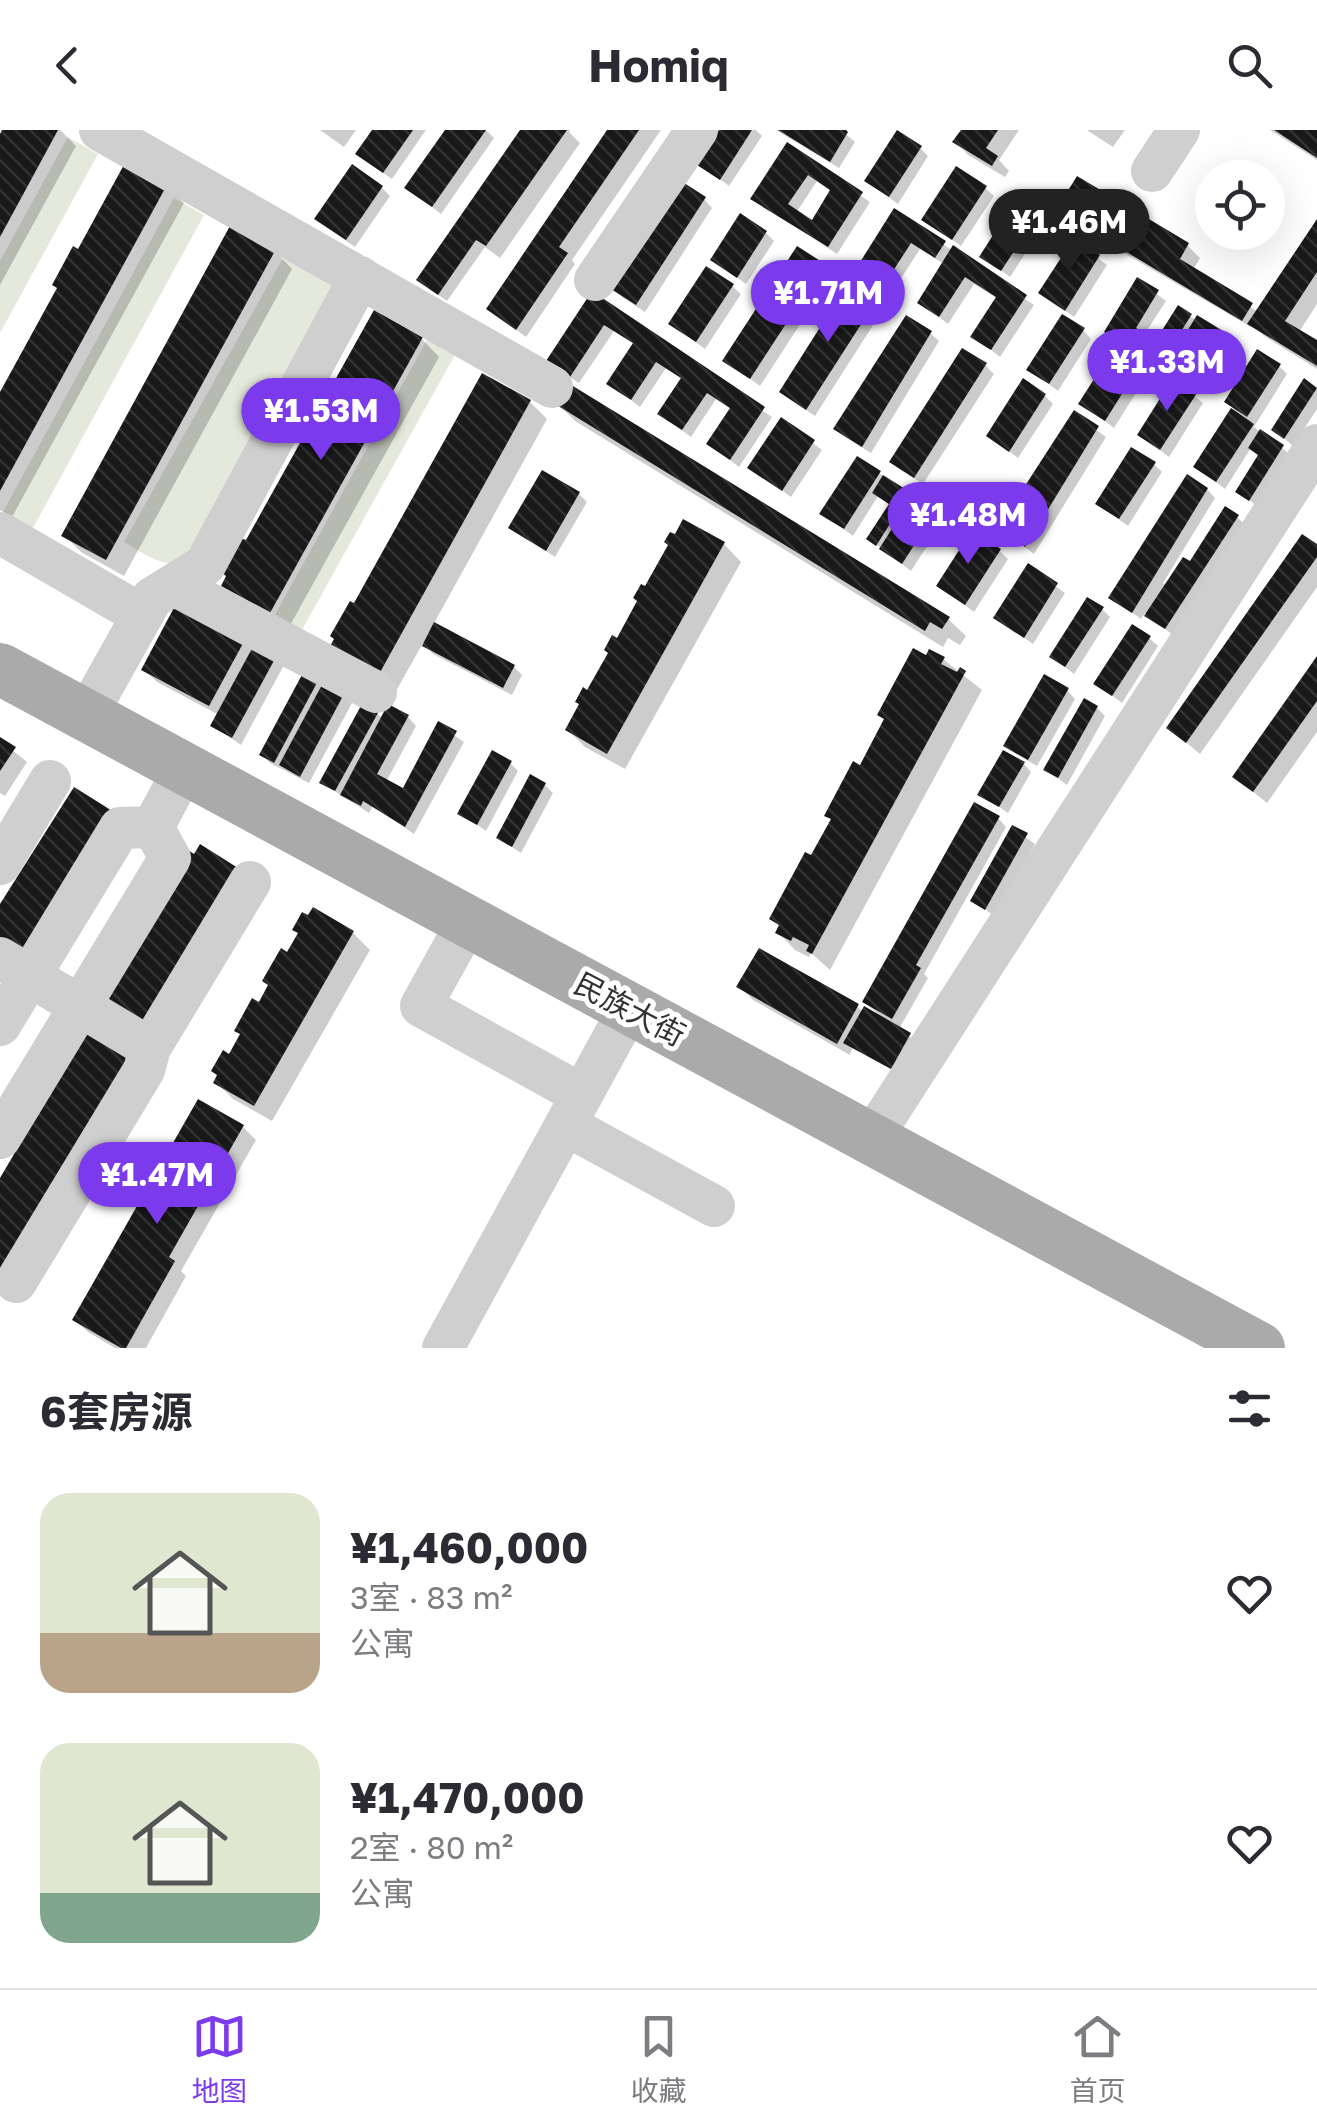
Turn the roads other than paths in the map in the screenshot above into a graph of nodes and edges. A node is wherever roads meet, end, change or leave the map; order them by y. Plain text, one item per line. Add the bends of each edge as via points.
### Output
1 (100, 130) edge
2 (697, 130) edge
3 (1179, 130) edge
4 (1152, 171) dead end
5 (360, 277) junction
6 (595, 280) dead end
7 (552, 387) dead end
8 (1317, 445) edge
9 (0, 533) edge
10 (174, 585) junction
11 (140, 614) junction
12 (0, 670) edge
13 (376, 692) dead end
14 (86, 716) junction
15 (184, 768) junction
16 (50, 781) dead end
17 (152, 826) junction
18 (0, 864) edge
19 (250, 882) dead end
20 (468, 922) junction
21 (15, 967) edge
22 (80, 1006) junction
23 (629, 1009) junction
24 (0, 1025) edge
25 (150, 1048) junction
26 (574, 1110) junction
27 (0, 1138) edge
28 (871, 1139) junction
29 (714, 1206) dead end
30 (16, 1282) dead end
31 (443, 1348) edge
32 (1260, 1348) edge

1 - 5 street
2 - 6 street
3 - 4 street
5 - 7 street
5 - 10 street via 205,565
8 - 28 street
9 - 11 street
10 - 11 street
10 - 13 street
11 - 14 street
12 - 14 main road, 民族大街
14 - 15 main road, 民族大街
15 - 17 street
15 - 20 main road, 民族大街
16 - 18 street
17 - 21 street via 120,828
17 - 22 street via 170,858
19 - 25 street
20 - 23 main road, 民族大街
20 - 26 street via 422,1006
21 - 22 street
21 - 24 street
22 - 25 street
22 - 27 street
23 - 26 street
23 - 28 main road, 民族大街
25 - 30 street via 144,1070
26 - 29 street
26 - 31 street
28 - 32 main road, 民族大街

